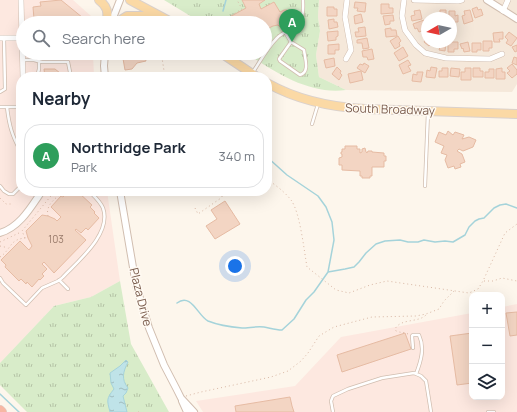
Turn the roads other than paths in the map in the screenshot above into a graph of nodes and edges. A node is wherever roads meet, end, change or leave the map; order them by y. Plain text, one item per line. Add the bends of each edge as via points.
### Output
1 (21, 0) edge
2 (99, 0) edge
3 (120, 0) edge
4 (130, 0) edge
5 (303, 0) edge
6 (347, 0) edge
7 (404, 0) edge
8 (414, 0) edge
9 (462, 0) edge
10 (487, 0) edge
11 (508, 0) edge
12 (503, 11) junction
13 (21, 16) edge
14 (108, 16) edge
15 (114, 16) edge
16 (127, 16) edge
17 (160, 16) joint
18 (517, 19) edge
19 (285, 32) junction
20 (2, 38) edge
21 (16, 38) edge
22 (291, 42) junction
23 (272, 44) edge
24 (0, 49) edge
25 (4, 49) junction
26 (502, 54) dead end
27 (346, 59) dead end
28 (23, 60) joint
29 (104, 60) edge
30 (232, 60) edge
31 (263, 60) edge
32 (39, 61) junction
33 (23, 72) edge
34 (37, 72) edge
35 (70, 72) edge
36 (105, 72) edge
37 (250, 72) edge
38 (256, 72) edge
39 (272, 85) edge
40 (0, 92) edge
41 (319, 103) junction
42 (0, 107) edge
43 (6, 107) junction
44 (16, 107) edge
45 (428, 111) junction
46 (517, 114) edge
47 (312, 124) dead end
48 (16, 142) edge
49 (0, 186) edge
50 (425, 186) dead end
51 (16, 191) edge
52 (38, 196) edge
53 (94, 196) edge
54 (121, 196) edge
55 (0, 233) edge
56 (0, 278) edge
57 (59, 280) junction
58 (68, 289) dead end
59 (413, 348) dead end
60 (416, 374) junction
61 (181, 398) junction
62 (186, 412) edge
63 (194, 412) edge
64 (333, 412) edge
65 (431, 412) edge
66 (488, 412) edge
67 (494, 412) edge

1 - 13 street
2 - 14 main road via 107,8
3 - 15 street
4 - 17 main road
5 - 19 lane via 301,19
6 - 27 street via 345,17 351,50
7 - 26 street via 402,16 405,30 425,53 446,58 490,59
8 - 9 street
10 - 12 street
11 - 12 street
12 - 18 street
16 - 17 main road
19 - 22 lane
19 - 23 lane
20 - 21 street
20 - 25 lane
22 - 22 lane via 304,50 306,70 300,76 279,59
24 - 25 lane
25 - 40 lane via 6,89
28 - 32 lane
28 - 33 street
29 - 36 street
30 - 37 main road
31 - 38 lane
32 - 34 lane
32 - 35 lane via 68,62
39 - 41 main road, South Broadway
41 - 45 main road, South Broadway via 365,110
41 - 47 lane
42 - 43 lane
43 - 44 lane
43 - 48 lane
45 - 46 main road, South Broadway
45 - 50 lane
49 - 51 lane via 9,194
52 - 55 street via 19,222
53 - 57 lane via 100,202 104,215 102,231 90,250
54 - 61 street, Plaza Drive via 136,285 143,310 154,343
56 - 57 lane via 26,305 42,288
57 - 58 lane
59 - 60 lane via 412,336 419,335 422,348
60 - 64 lane via 382,378 348,389 333,396
60 - 65 lane via 426,381
61 - 62 street, Plaza Drive
61 - 63 street, Plaza Drive
66 - 67 lane

